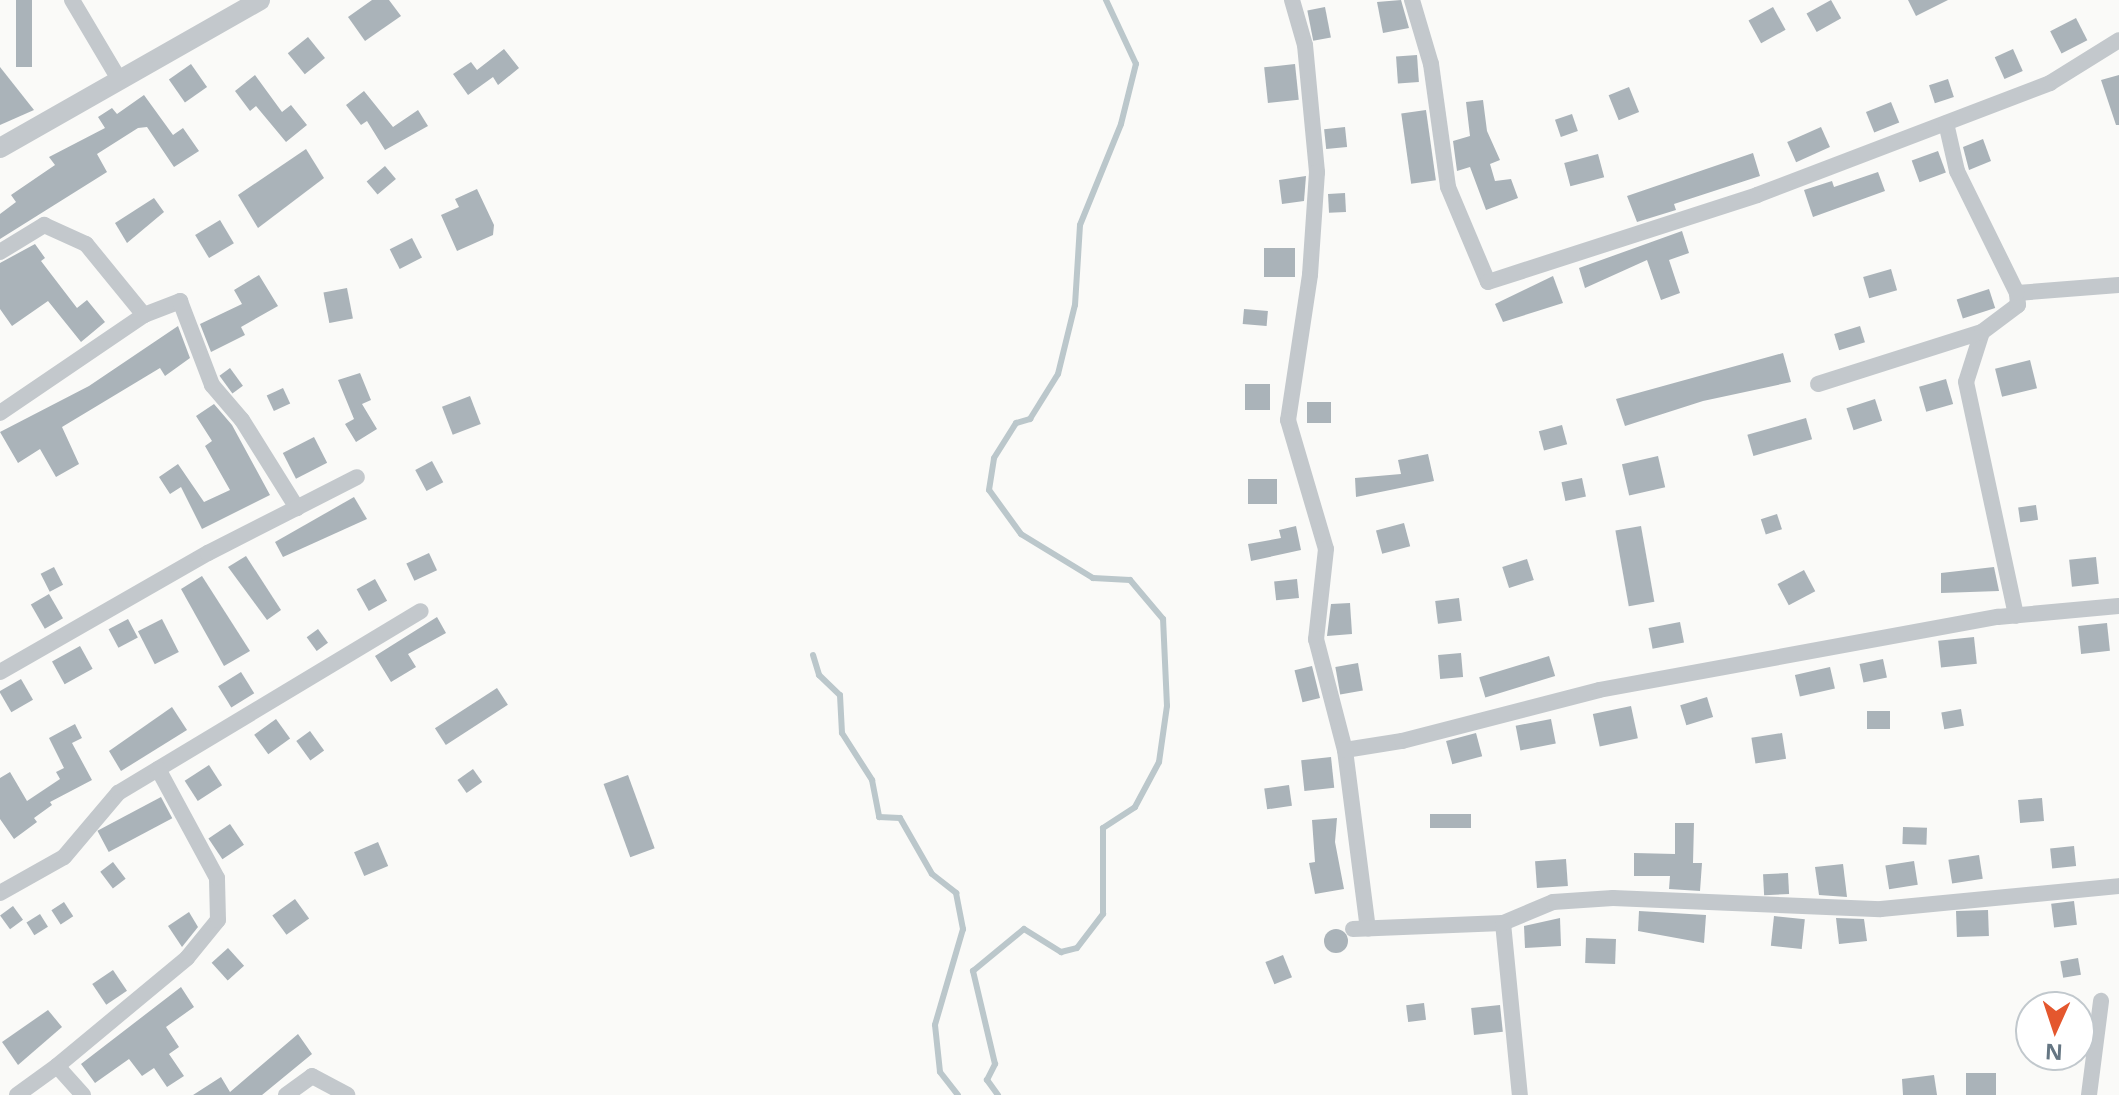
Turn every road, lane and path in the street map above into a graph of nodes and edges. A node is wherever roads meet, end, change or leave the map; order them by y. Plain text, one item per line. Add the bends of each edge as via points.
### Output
1 (72, 0) edge
2 (260, 0) edge
3 (1292, 0) edge
4 (1412, 0) edge
5 (2119, 40) edge
6 (120, 81) junction
7 (1946, 123) junction
8 (0, 148) edge
9 (0, 252) edge
10 (2119, 285) edge
11 (2017, 293) junction
12 (144, 315) junction
13 (1982, 332) junction
14 (1818, 384) dead end
15 (0, 413) edge
16 (357, 477) dead end
17 (297, 508) junction
18 (2119, 606) edge
19 (421, 611) dead end
20 (2016, 616) junction
21 (0, 672) edge
22 (1345, 750) junction
23 (158, 769) junction
24 (2119, 886) edge
25 (0, 893) edge
26 (1503, 923) junction
27 (2101, 1001) dead end
28 (57, 1066) junction
29 (17, 1095) edge
30 (83, 1095) edge
31 (286, 1095) edge
32 (347, 1095) edge
33 (1520, 1095) edge
34 (2089, 1095) edge

1 - 6 street
2 - 6 street
3 - 22 street via 1305,45 1317,172 1313,248 1288,420 1326,549 1316,639
4 - 7 street via 1431,64 1448,187 1488,282 1757,195
5 - 7 street via 2050,83
6 - 8 street
7 - 11 street via 1957,171
9 - 12 street via 44,225 86,244
10 - 11 street
11 - 13 street via 2018,305
12 - 15 street
12 - 17 street via 180,301 212,385 242,420
13 - 14 street
13 - 20 street via 1966,382
16 - 17 street
17 - 21 street
18 - 20 street
19 - 23 street
20 - 22 street via 1599,690 1402,741
22 - 26 street via 1360,929
23 - 25 street via 118,793 64,857
23 - 28 street via 217,878 218,920 187,958
24 - 26 street via 1881,909 1613,898 1553,902
26 - 33 street
27 - 34 street
28 - 29 street
28 - 30 street
31 - 32 street via 312,1076

